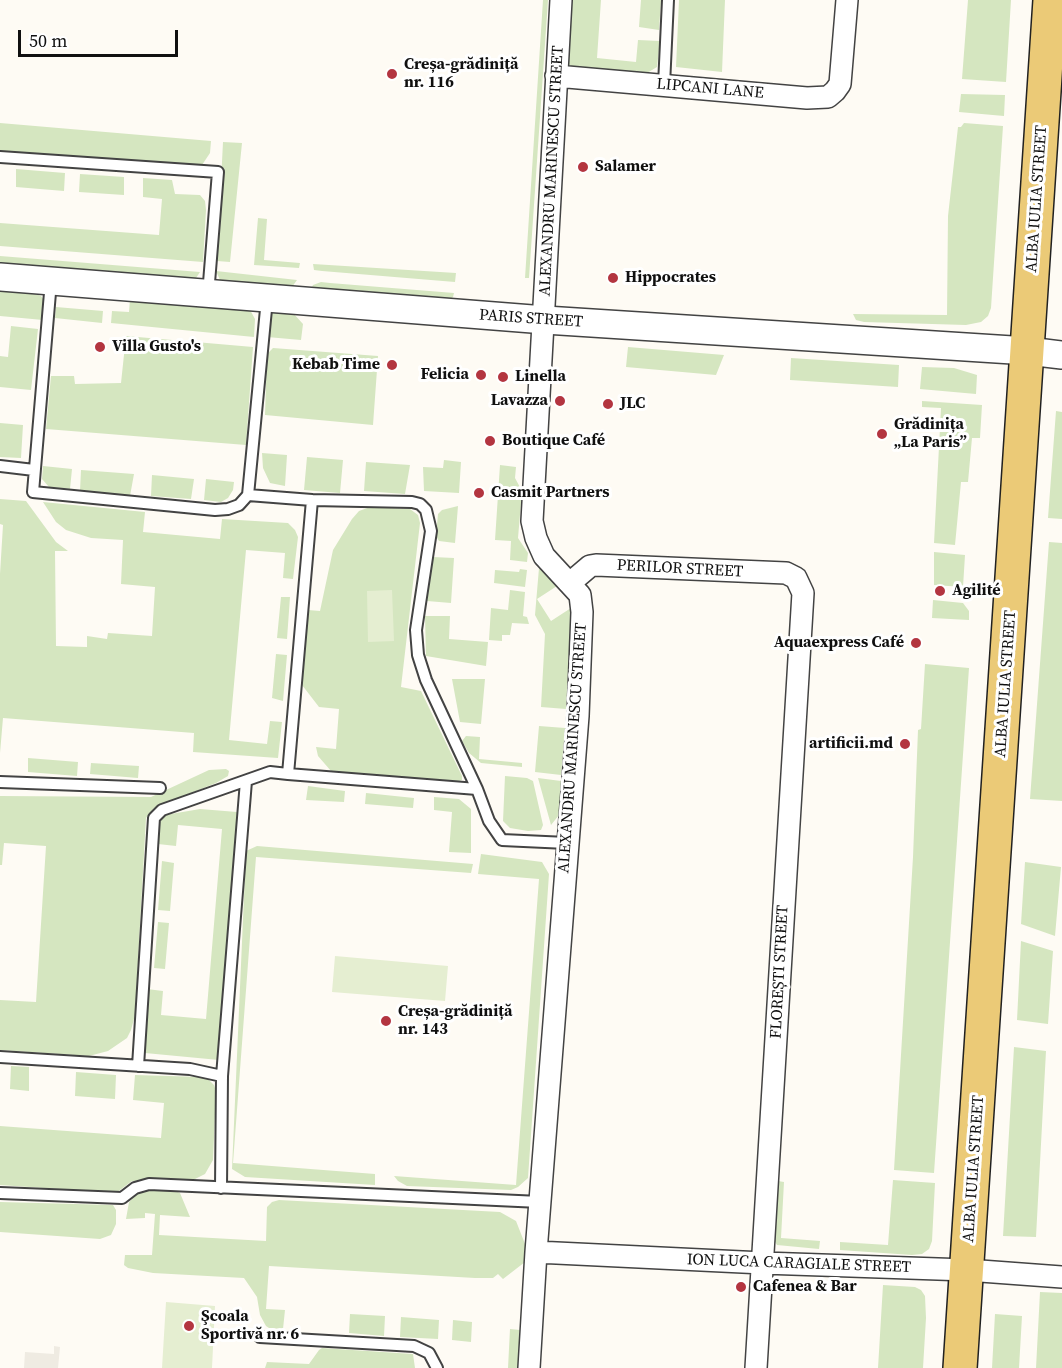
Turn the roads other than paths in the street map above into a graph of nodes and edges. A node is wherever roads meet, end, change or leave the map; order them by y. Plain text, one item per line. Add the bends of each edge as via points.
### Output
1 (561, 0) edge
2 (668, 0) edge
3 (847, 0) edge
4 (1050, 0) edge
5 (556, 76) junction
6 (664, 85) junction
7 (0, 157) edge
8 (0, 277) edge
9 (51, 281) junction
10 (208, 295) junction
11 (267, 299) junction
12 (544, 320) junction
13 (1028, 351) junction
14 (1062, 355) edge
15 (0, 466) edge
16 (34, 470) junction
17 (248, 495) junction
18 (312, 500) junction
19 (796, 578) joint
20 (570, 583) junction
21 (288, 774) junction
22 (246, 781) junction
23 (0, 782) edge
24 (160, 788) dead end
25 (477, 789) junction
26 (567, 843) junction
27 (0, 1057) edge
28 (138, 1066) junction
29 (222, 1076) junction
30 (221, 1188) junction
31 (0, 1192) edge
32 (540, 1202) junction
33 (536, 1252) junction
34 (763, 1263) junction
35 (967, 1270) junction
36 (1062, 1277) edge
37 (260, 1337) dead end
38 (437, 1368) edge
39 (529, 1368) edge
40 (756, 1368) edge
41 (960, 1368) edge

1 - 5 street, ALEXANDRU MARINESCU STREET
2 - 6 lane
3 - 6 street, LIPCANI LANE via 840,84 828,97
4 - 13 main road, ALBA IULIA STREET
5 - 6 street, LIPCANI LANE
5 - 12 street, ALEXANDRU MARINESCU STREET
7 - 10 lane via 218,172
8 - 9 street, PARIS STREET
9 - 10 street, PARIS STREET
9 - 16 lane
10 - 11 street, PARIS STREET
11 - 12 street, PARIS STREET
11 - 17 lane
12 - 13 street, PARIS STREET
12 - 20 street, ALEXANDRU MARINESCU STREET via 532,521 544,556
13 - 14 street, PARIS STREET
13 - 35 main road, ALBA IULIA STREET
15 - 16 lane
16 - 17 lane via 33,492 215,510 238,505
17 - 18 lane
18 - 21 lane
18 - 25 lane via 412,502 426,510 431,531 416,630 418,655
19 - 20 street, PERILOR STREET via 786,573 596,565
19 - 34 street, FLOREȘTI STREET via 802,593
20 - 26 street, ALEXANDRU MARINESCU STREET via 580,595 582,612
21 - 22 lane via 270,772
21 - 25 lane
22 - 28 lane via 162,810 154,818
22 - 29 lane
23 - 24 lane
25 - 26 lane via 489,821 502,840
26 - 32 street, ALEXANDRU MARINESCU STREET
27 - 28 lane
28 - 29 lane via 190,1069
29 - 30 lane
30 - 31 lane via 149,1184 122,1198
30 - 32 lane
32 - 33 street, ALEXANDRU MARINESCU STREET
33 - 34 street, ION LUCA CARAGIALE STREET
33 - 39 street, ALEXANDRU MARINESCU STREET
34 - 35 street, ION LUCA CARAGIALE STREET
34 - 40 street, FLOREȘTI STREET
35 - 36 street, ION LUCA CARAGIALE STREET
35 - 41 main road, ALBA IULIA STREET
37 - 38 lane via 414,1346 429,1353

